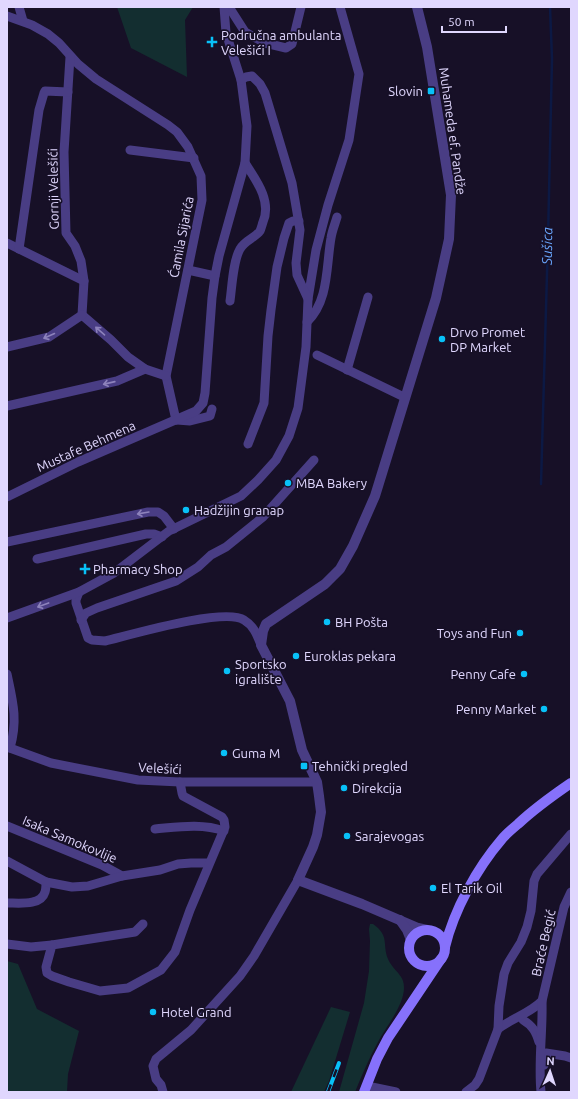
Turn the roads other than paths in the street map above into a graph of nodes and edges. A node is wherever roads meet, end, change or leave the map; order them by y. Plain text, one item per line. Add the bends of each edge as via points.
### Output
1 (19, 7) edge
2 (224, 7) edge
3 (228, 7) edge
4 (300, 7) edge
5 (340, 7) edge
6 (417, 7) edge
7 (7, 16) edge
8 (23, 21) junction
9 (70, 56) junction
10 (241, 80) junction
11 (68, 92) junction
12 (130, 150) dead end
13 (194, 158) junction
14 (245, 163) junction
15 (337, 217) dead end
16 (299, 222) junction
17 (7, 243) edge
18 (19, 249) junction
19 (188, 270) junction
20 (215, 276) junction
21 (84, 281) junction
22 (368, 297) dead end
23 (308, 299) junction
24 (230, 301) dead end
25 (82, 315) junction
26 (307, 322) junction
27 (7, 347) edge
28 (318, 355) dead end
29 (145, 369) junction
30 (347, 370) junction
31 (166, 376) junction
32 (404, 398) junction
33 (7, 406) edge
34 (212, 409) dead end
35 (176, 420) junction
36 (248, 444) dead end
37 (314, 460) dead end
38 (7, 496) edge
39 (174, 529) junction
40 (162, 537) junction
41 (7, 542) edge
42 (37, 559) dead end
43 (79, 592) junction
44 (7, 618) edge
45 (81, 620) junction
46 (261, 645) junction
47 (7, 674) edge
48 (9, 748) edge
49 (180, 782) junction
50 (317, 782) junction
51 (571, 783) edge
52 (7, 826) edge
53 (155, 829) dead end
54 (224, 831) junction
55 (571, 834) edge
56 (7, 861) edge
57 (209, 863) junction
58 (122, 876) junction
59 (298, 880) junction
60 (46, 882) junction
61 (571, 892) edge
62 (7, 903) edge
63 (454, 918) junction
64 (400, 920) junction
65 (144, 924) dead end
66 (430, 931) junction
67 (411, 940) junction
68 (7, 944) edge
69 (52, 945) junction
70 (445, 947) junction
71 (441, 959) junction
72 (418, 963) junction
73 (417, 995) junction
74 (542, 1001) junction
75 (542, 1017) junction
76 (511, 1020) junction
77 (523, 1020) junction
78 (498, 1029) junction
79 (540, 1046) junction
80 (571, 1058) edge
81 (365, 1089) edge
82 (163, 1092) edge
83 (396, 1092) edge
84 (468, 1092) edge
85 (541, 1092) edge

1 - 8 street
2 - 10 street via 226,33
3 - 4 street via 245,32 265,42 286,48 292,44
5 - 23 street via 359,74 349,140 316,250
6 - 32 street, Muhameda ef. Pandže via 427,47 451,195 449,239 436,298
7 - 8 street, Ćamila Sijarića
8 - 9 street, Ćamila Sijarića via 48,34
9 - 11 street, Gornji Velešići
9 - 13 street, Ćamila Sijarića via 96,79 173,128
10 - 14 street via 246,126
10 - 16 street via 252,76 264,92 292,183
11 - 18 street, Gornji Velešići via 44,93 39,110
11 - 21 street, Gornji Velešići via 64,152 66,233 81,261
12 - 13 street
13 - 19 street, Ćamila Sijarića via 201,176 202,200
14 - 20 street
14 - 24 street via 265,199 265,218 260,231 246,241 239,251
15 - 26 street via 331,237 323,296 315,315
16 - 23 street via 297,275
16 - 36 street via 289,223 277,267 268,336 264,403
17 - 18 street
18 - 21 street
19 - 20 street
19 - 31 street, Ćamila Sijarića
20 - 35 street via 205,393 200,408
21 - 25 street, Gornji Velešići
22 - 30 street
23 - 26 street
25 -> 27 street via 49,337
29 -> 25 street
26 - 39 street via 298,408 289,436 276,460 241,496
28 - 30 street
29 - 31 street
29 -> 33 street via 117,381
30 - 32 street
31 - 35 street, Ćamila Sijarića
32 - 46 street, Muhameda ef. Pandže via 375,496 340,569 325,584 266,624
34 - 35 street via 210,416 190,421
35 - 38 street, Mustafe Behmena
37 - 45 street via 263,517 198,567 176,581 96,608 86,613
39 - 40 street
39 -> 41 street via 158,512 148,512
40 - 42 street via 146,534
40 - 43 street via 114,573
43 -> 44 street
43 - 45 street via 76,600
45 - 46 street via 88,638 105,641 194,620 236,617 244,619 254,629
46 - 50 street via 290,701 302,750
47 - 48 street via 14,707 14,732
48 - 49 street, Velešići via 51,763 131,779
49 - 50 street, Velešići
49 - 54 street via 183,796 222,817 225,823
50 - 59 street via 320,824 314,847
51 - 63 main road via 533,810 502,838 479,871
52 - 58 street, Isaka Samokovlije via 102,865
53 - 54 street via 200,826
54 - 57 street
55 - 78 street via 534,880 527,927 504,974
56 - 60 street, Isaka Samokovlije
57 - 58 street, Isaka Samokovlije via 178,864 160,870
57 - 69 street via 174,952 161,970 128,988 100,991 52,976 47,973 46,967
58 - 60 street, Isaka Samokovlije via 88,886 72,887
59 - 64 street
59 - 82 street via 240,976 191,1030 156,1059 153,1066
60 - 62 street via 45,893 39,900 26,904
61 - 74 street, Braće Begić via 564,907
63 - 66 main road via 447,925
63 - 70 main road
64 - 66 street
64 - 67 street
65 - 69 street via 135,932
66 - 67 main road via 420,932
66 - 70 main road via 442,938
67 - 72 main road via 409,950
68 - 69 street via 32,947
70 - 71 main road
71 - 72 main road via 429,966
71 - 73 main road
72 - 73 main road via 421,977
73 - 81 main road via 388,1038
74 - 75 street, Braće Begić
74 - 76 street via 526,1014
75 - 77 street
75 - 79 street, Braće Begić
76 - 77 street
76 - 78 street
77 - 79 street via 536,1033
78 - 84 street via 479,1079
79 - 85 street, Braće Begić
80 - 85 street via 546,1053
81 - 83 street

